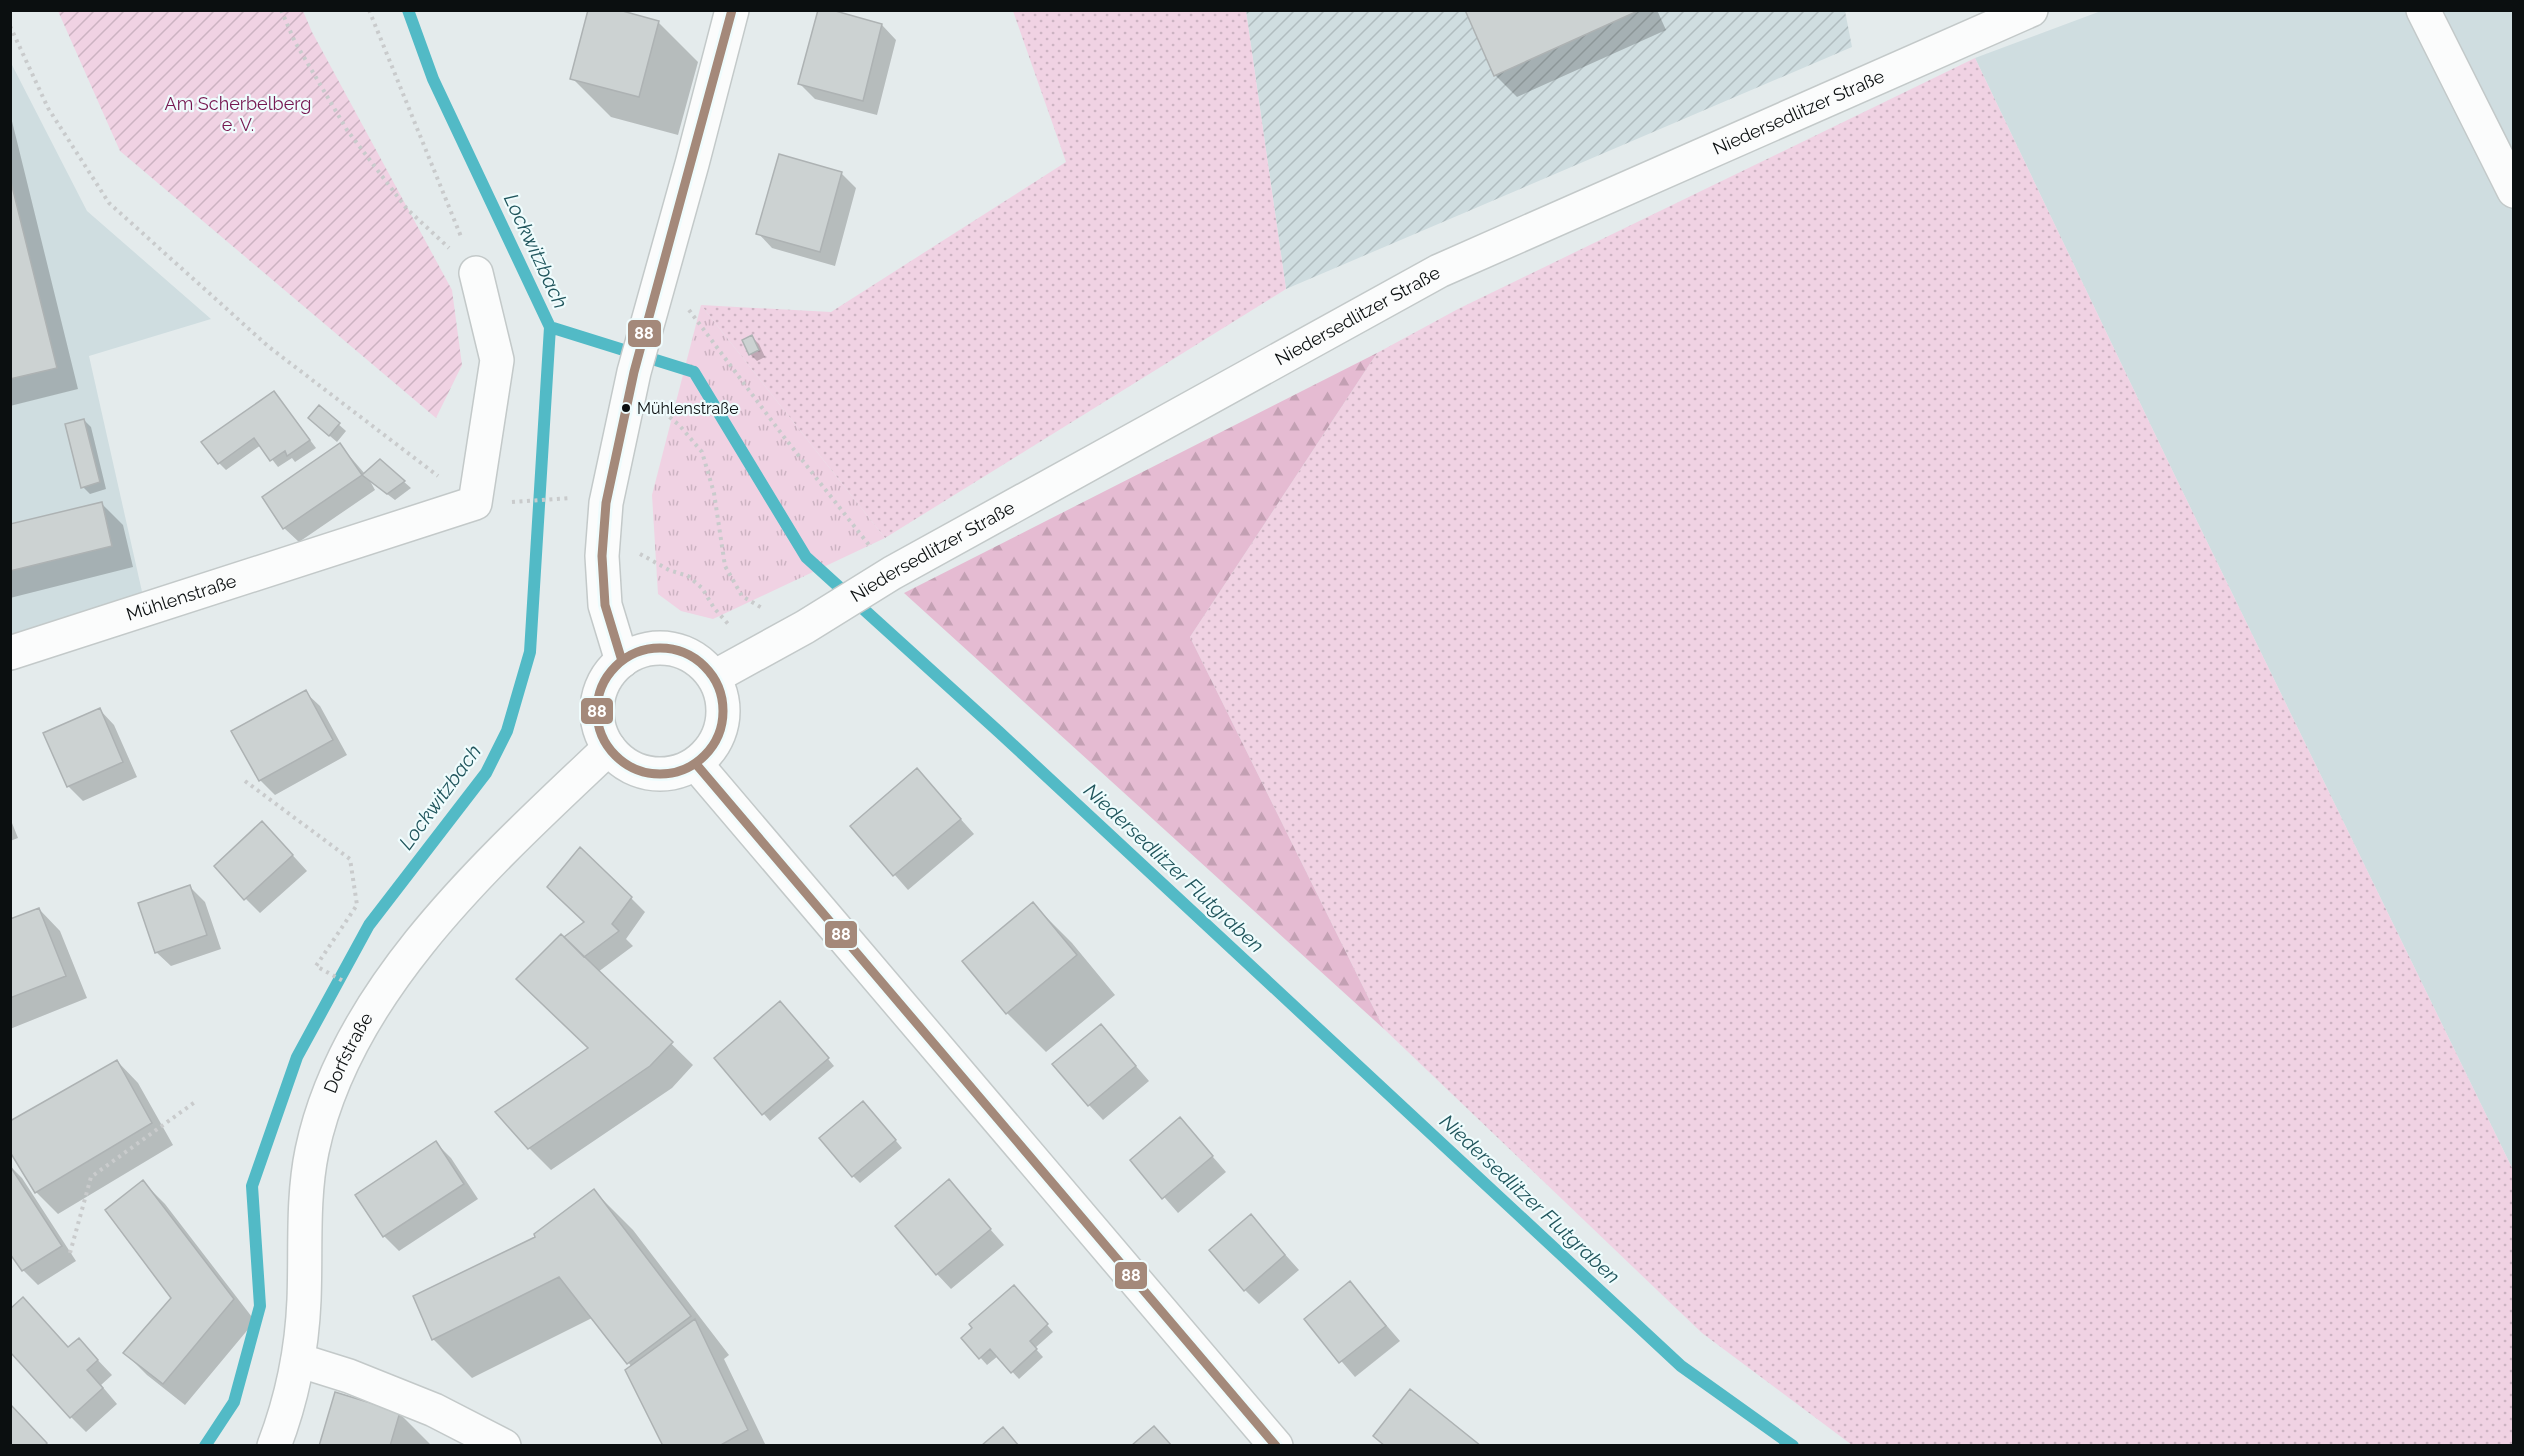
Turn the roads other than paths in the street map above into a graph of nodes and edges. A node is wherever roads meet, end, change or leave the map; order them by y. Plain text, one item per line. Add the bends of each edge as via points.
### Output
1 (732, 10) edge
2 (2031, 10) edge
3 (2423, 10) edge
4 (2514, 191) edge
5 (476, 273) road end
6 (10, 653) edge
7 (622, 661) junction
8 (714, 677) junction
9 (609, 748) junction
10 (696, 764) junction
11 (298, 1360) junction
12 (274, 1446) edge
13 (504, 1446) edge
14 (1276, 1446) edge

1 - 7 street via 632,378 606,503 602,556 605,605
2 - 8 street, Niedersedlitzer Straße via 1439,271
3 - 4 street
5 - 6 street, Mühlenstraße via 497,360 475,503
7 - 8 street via 640,651 661,648 682,652 700,662
7 - 9 street via 608,675 596,711
8 - 10 street via 722,700 722,724 717,740
9 - 10 street via 622,762 648,773 678,772
9 - 11 street, Dorfstraße via 499,853 455,902 374,1004 347,1052 312,1151
10 - 14 street
11 - 12 street, Dorfstraße
11 - 13 street via 425,1406

